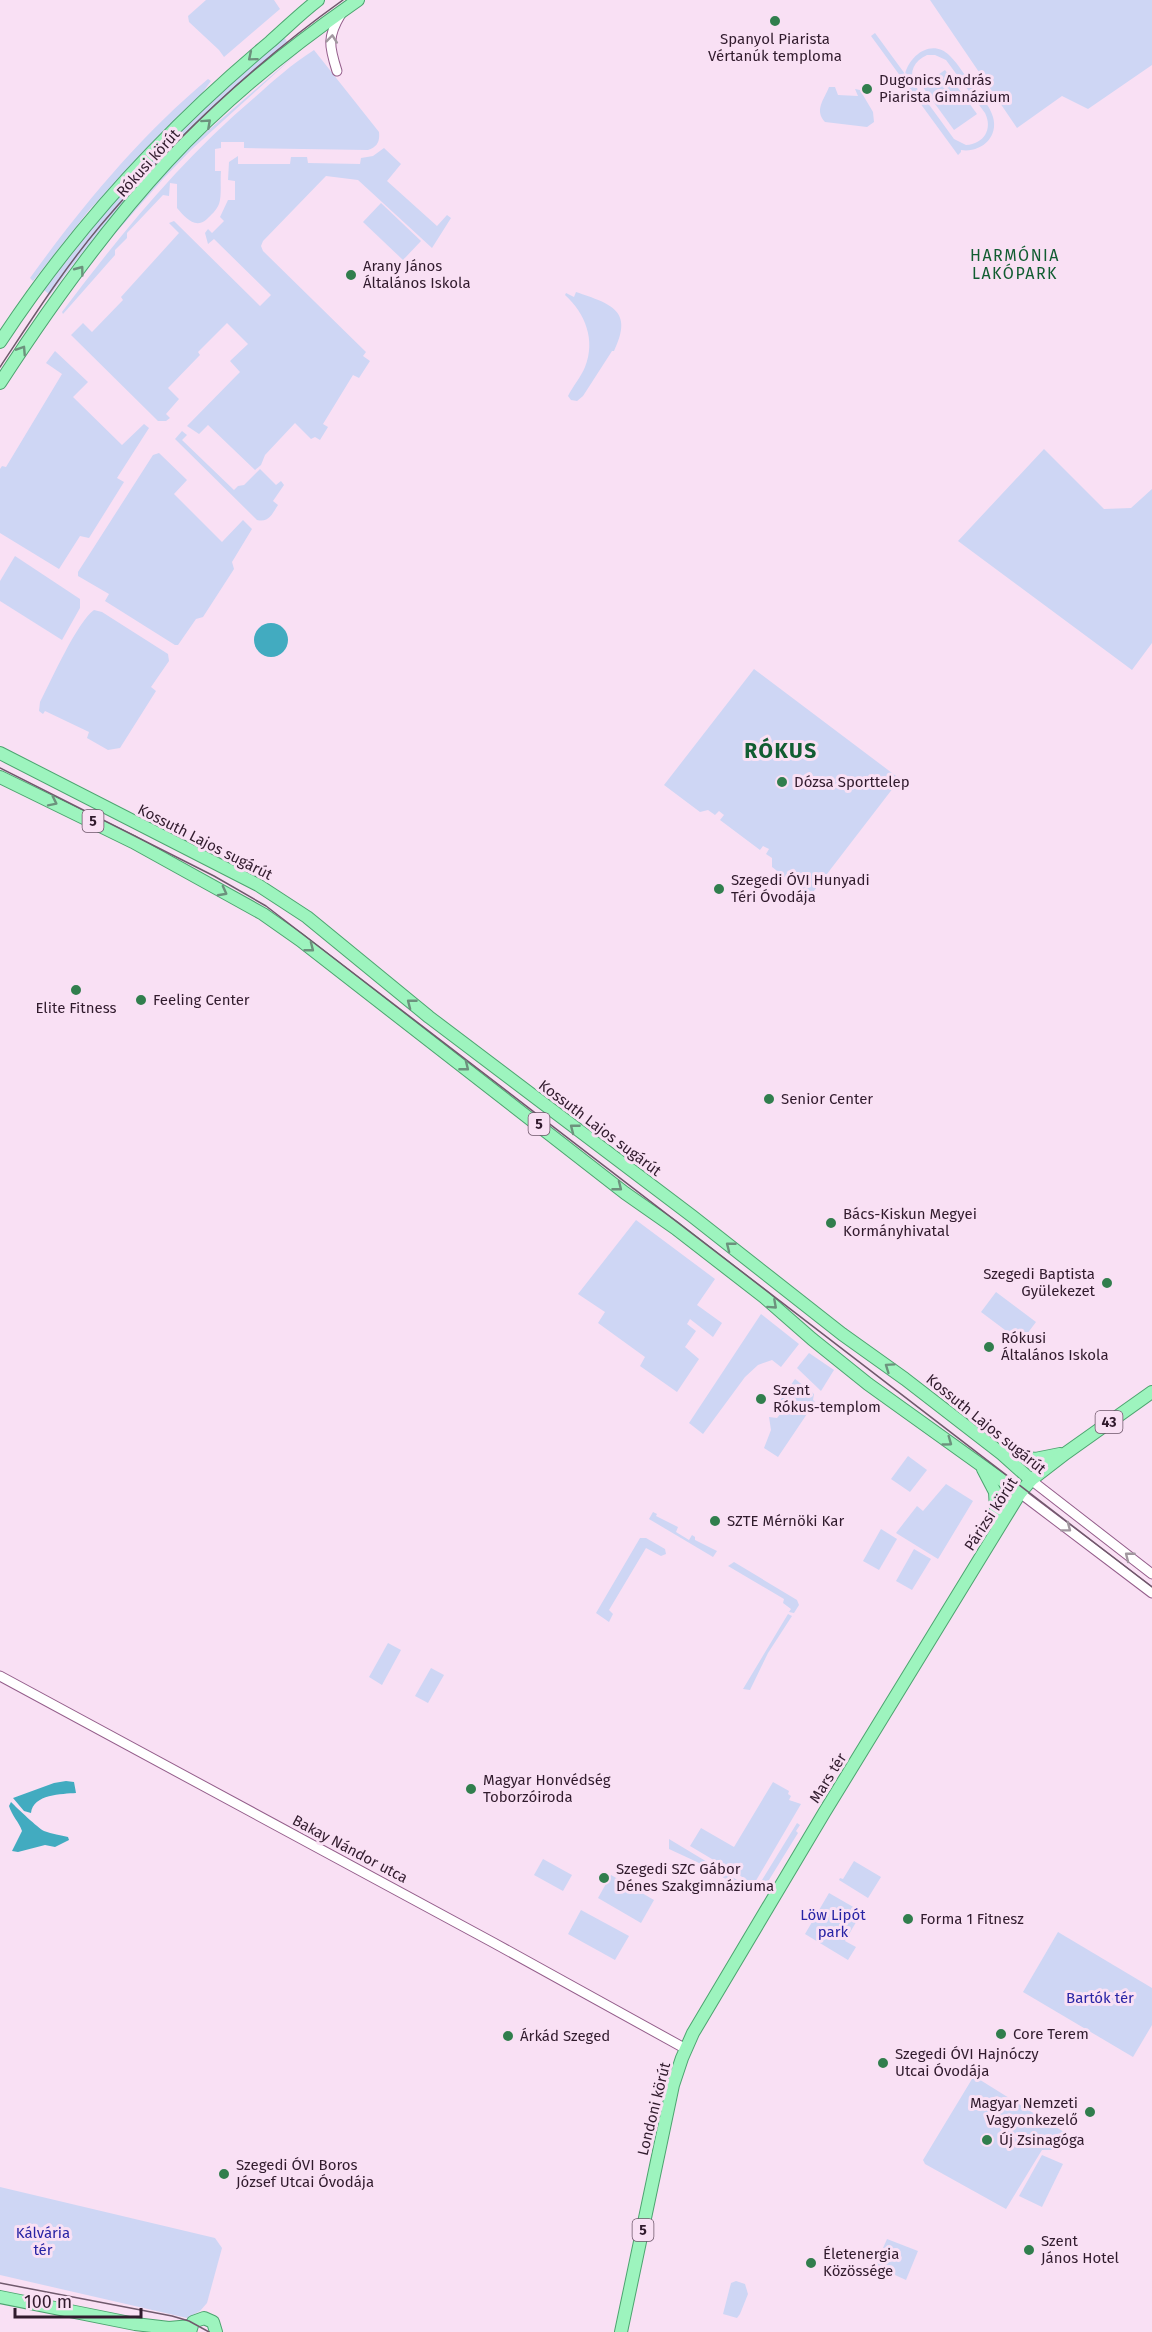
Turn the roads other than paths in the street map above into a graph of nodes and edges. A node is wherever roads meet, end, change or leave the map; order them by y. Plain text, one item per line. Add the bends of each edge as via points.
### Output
1 (318, 0) edge
2 (358, 0) edge
3 (344, 10) junction
4 (337, 71) dead end
5 (0, 342) edge
6 (0, 383) edge
7 (0, 753) edge
8 (0, 777) edge
9 (1152, 1392) edge
10 (1066, 1453) junction
11 (1002, 1454) junction
12 (980, 1465) junction
13 (1031, 1480) junction
14 (1020, 1493) junction
15 (997, 1527) junction
16 (1152, 1574) edge
17 (1152, 1593) edge
18 (918, 1662) joint
19 (0, 1676) edge
20 (766, 1911) joint
21 (686, 2049) junction
22 (0, 2297) edge
23 (135, 2324) junction
24 (191, 2329) edge
25 (219, 2331) edge
26 (156, 2332) edge
27 (621, 2332) edge

1 -> 5 main road, Rókusi körút via 166,136 71,243
2 - 3 main road, Rókusi körút
4 -> 3 street via 329,42
6 -> 3 main road, Rókusi körút via 49,310 168,160 259,76
11 -> 7 main road, Kossuth Lajos sugárút / 5 via 429,1017 291,905
8 -> 12 main road, 5 via 133,842 293,934 764,1297 848,1368
9 - 10 main road, Párizsi körút / 43
10 - 11 main road via 1035,1459
10 - 13 main road, Párizsi körút / 43
11 - 13 main road, Kossuth Lajos sugárút / 5
12 - 14 main road, 5
12 - 15 main road, 5 via 994,1492
13 - 14 main road, Párizsi körút / 5
16 -> 13 street, Kossuth Lajos sugárút
14 - 15 main road, Párizsi körút / 5
14 -> 17 street
15 - 18 main road, Párizsi körút / 5
18 - 20 main road, Mars tér / 5
19 - 21 street, Bakay Nándor utca
20 - 21 main road, Londoni körút / 5
21 - 27 main road, Londoni körút / 5 via 674,2085
22 - 23 main road
23 - 24 main road
23 - 26 main road
24 - 25 main road via 196,2320 204,2318 211,2320

